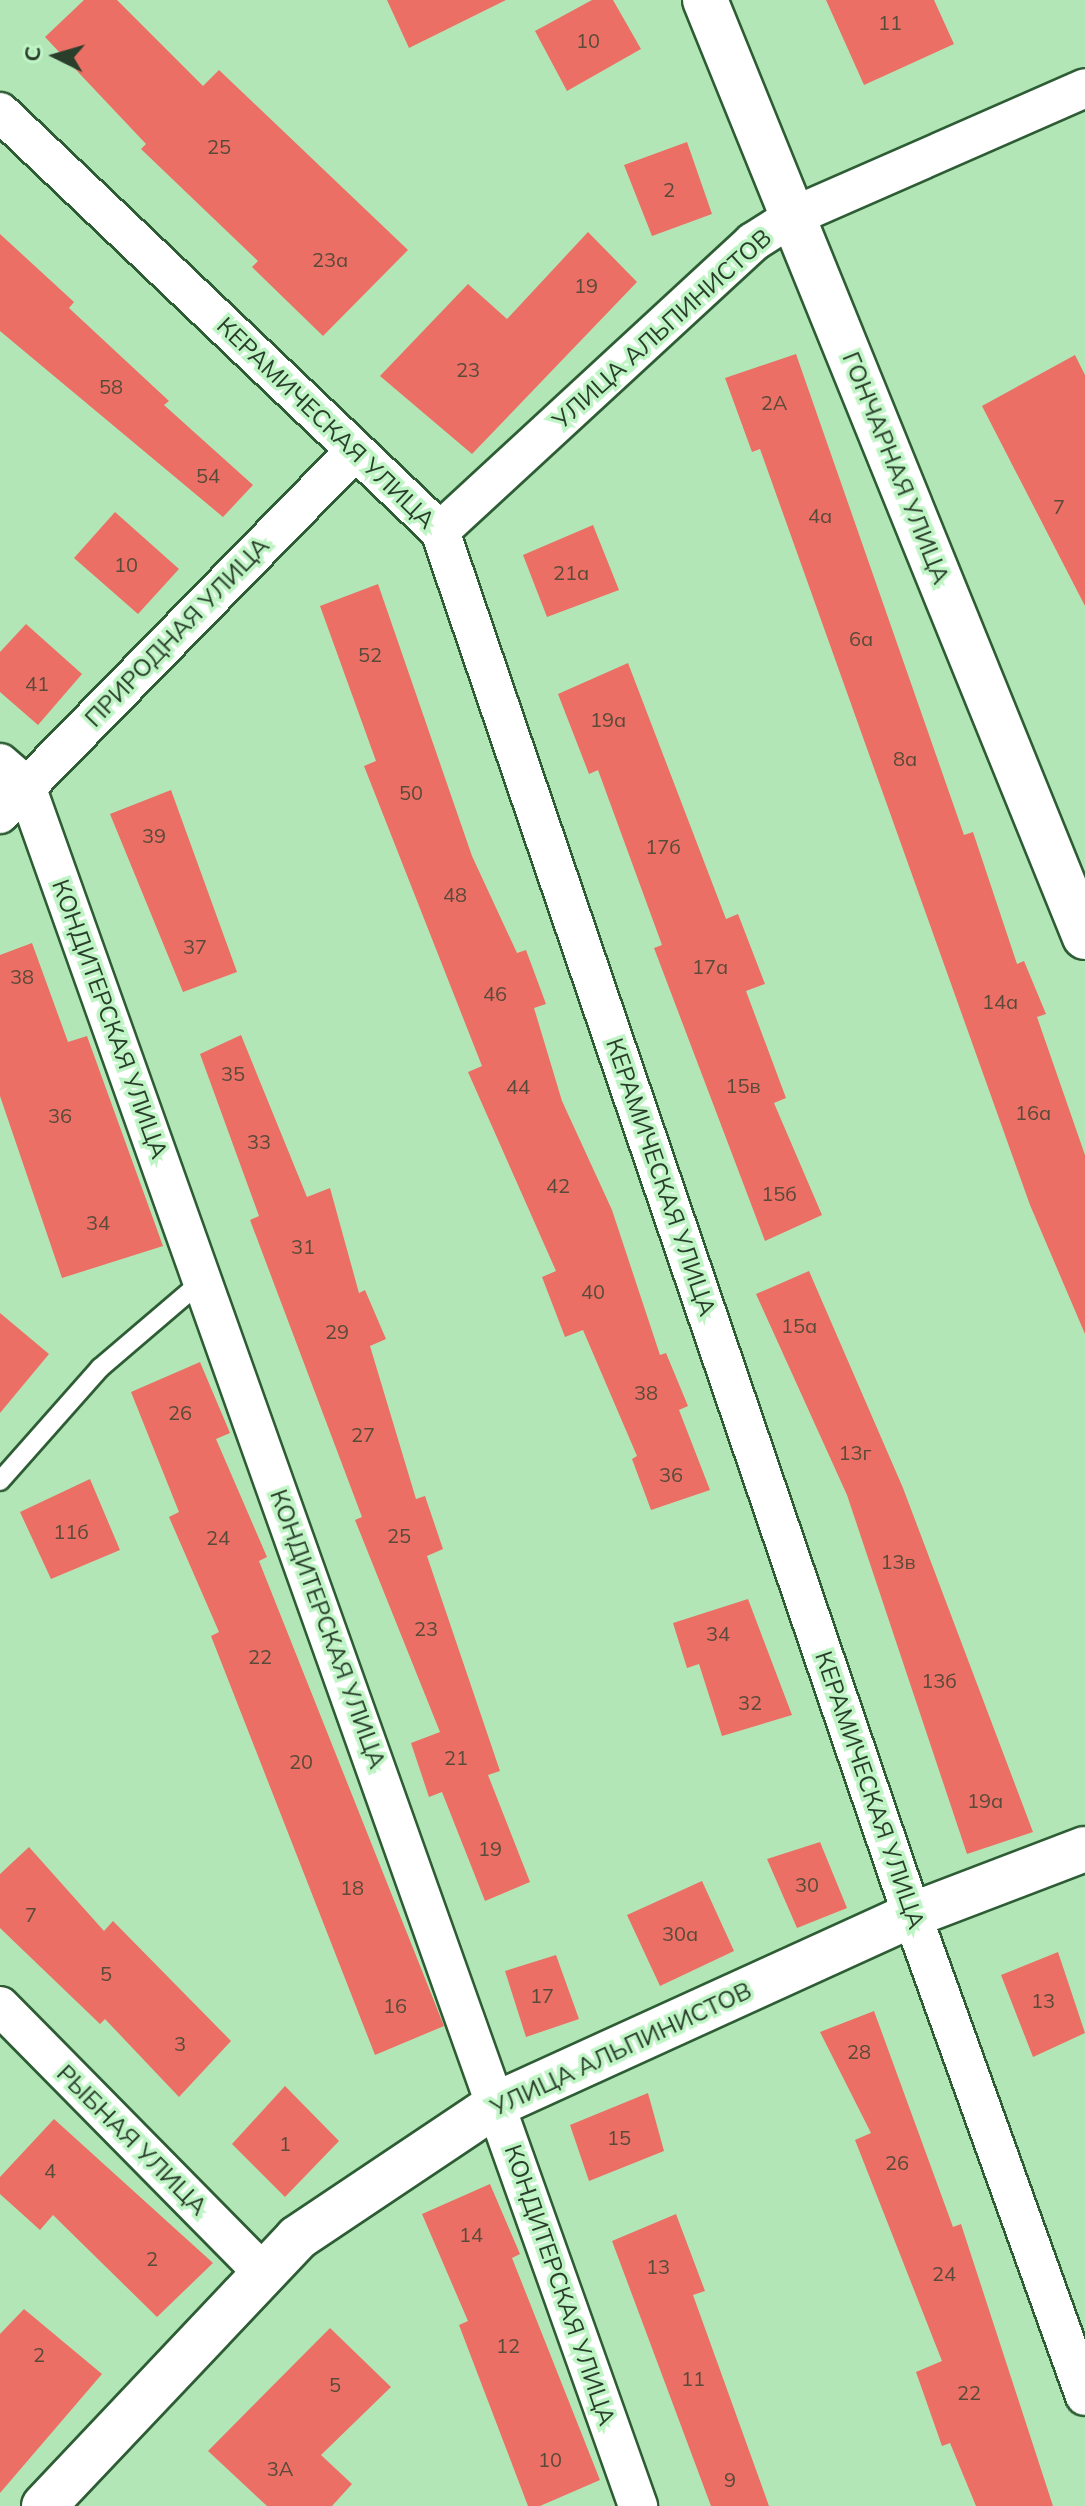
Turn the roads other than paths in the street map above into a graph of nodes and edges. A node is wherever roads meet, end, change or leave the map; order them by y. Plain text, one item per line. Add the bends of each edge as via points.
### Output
1 (705, 0) edge
2 (1085, 88) edge
3 (0, 112) edge
4 (794, 216) junction
5 (355, 451) junction
6 (440, 531) junction
7 (13, 775) edge
8 (0, 814) edge
9 (1083, 924) edge
10 (203, 1280) junction
11 (0, 1481) edge
12 (1085, 1849) edge
13 (912, 1915) junction
14 (0, 2006) edge
15 (497, 2104) junction
16 (264, 2274) junction
17 (1085, 2396) edge
18 (44, 2506) edge
19 (638, 2506) edge

1 - 4 street, ГОНЧАРНАЯ УЛИЦА
2 - 4 street, УЛИЦА АЛЬПИНИСТОВ
3 - 5 street, КЕРАМИЧЕСКАЯ УЛИЦА
4 - 6 street, УЛИЦА АЛЬПИНИСТОВ via 753,242
4 - 9 street, ГОНЧАРНАЯ УЛИЦА
5 - 6 street, КЕРАМИЧЕСКАЯ УЛИЦА
5 - 7 street, ПРИРОДНАЯ УЛИЦА
6 - 13 street, КЕРАМИЧЕСКАЯ УЛИЦА
7 - 8 street, ПРИРОДНАЯ УЛИЦА
7 - 10 street, КОНДИТЕРСКАЯ УЛИЦА
10 - 11 lane via 100,1368
10 - 15 street, КОНДИТЕРСКАЯ УЛИЦА
12 - 13 street, УЛИЦА АЛЬПИНИСТОВ
13 - 15 street, УЛИЦА АЛЬПИНИСТОВ
13 - 17 street, КЕРАМИЧЕСКАЯ УЛИЦА
14 - 16 street, РЫБНАЯ УЛИЦА
15 - 16 street, УЛИЦА АЛЬПИНИСТОВ via 297,2238
15 - 19 street, КОНДИТЕРСКАЯ УЛИЦА
16 - 18 street, УЛИЦА АЛЬПИНИСТОВ

